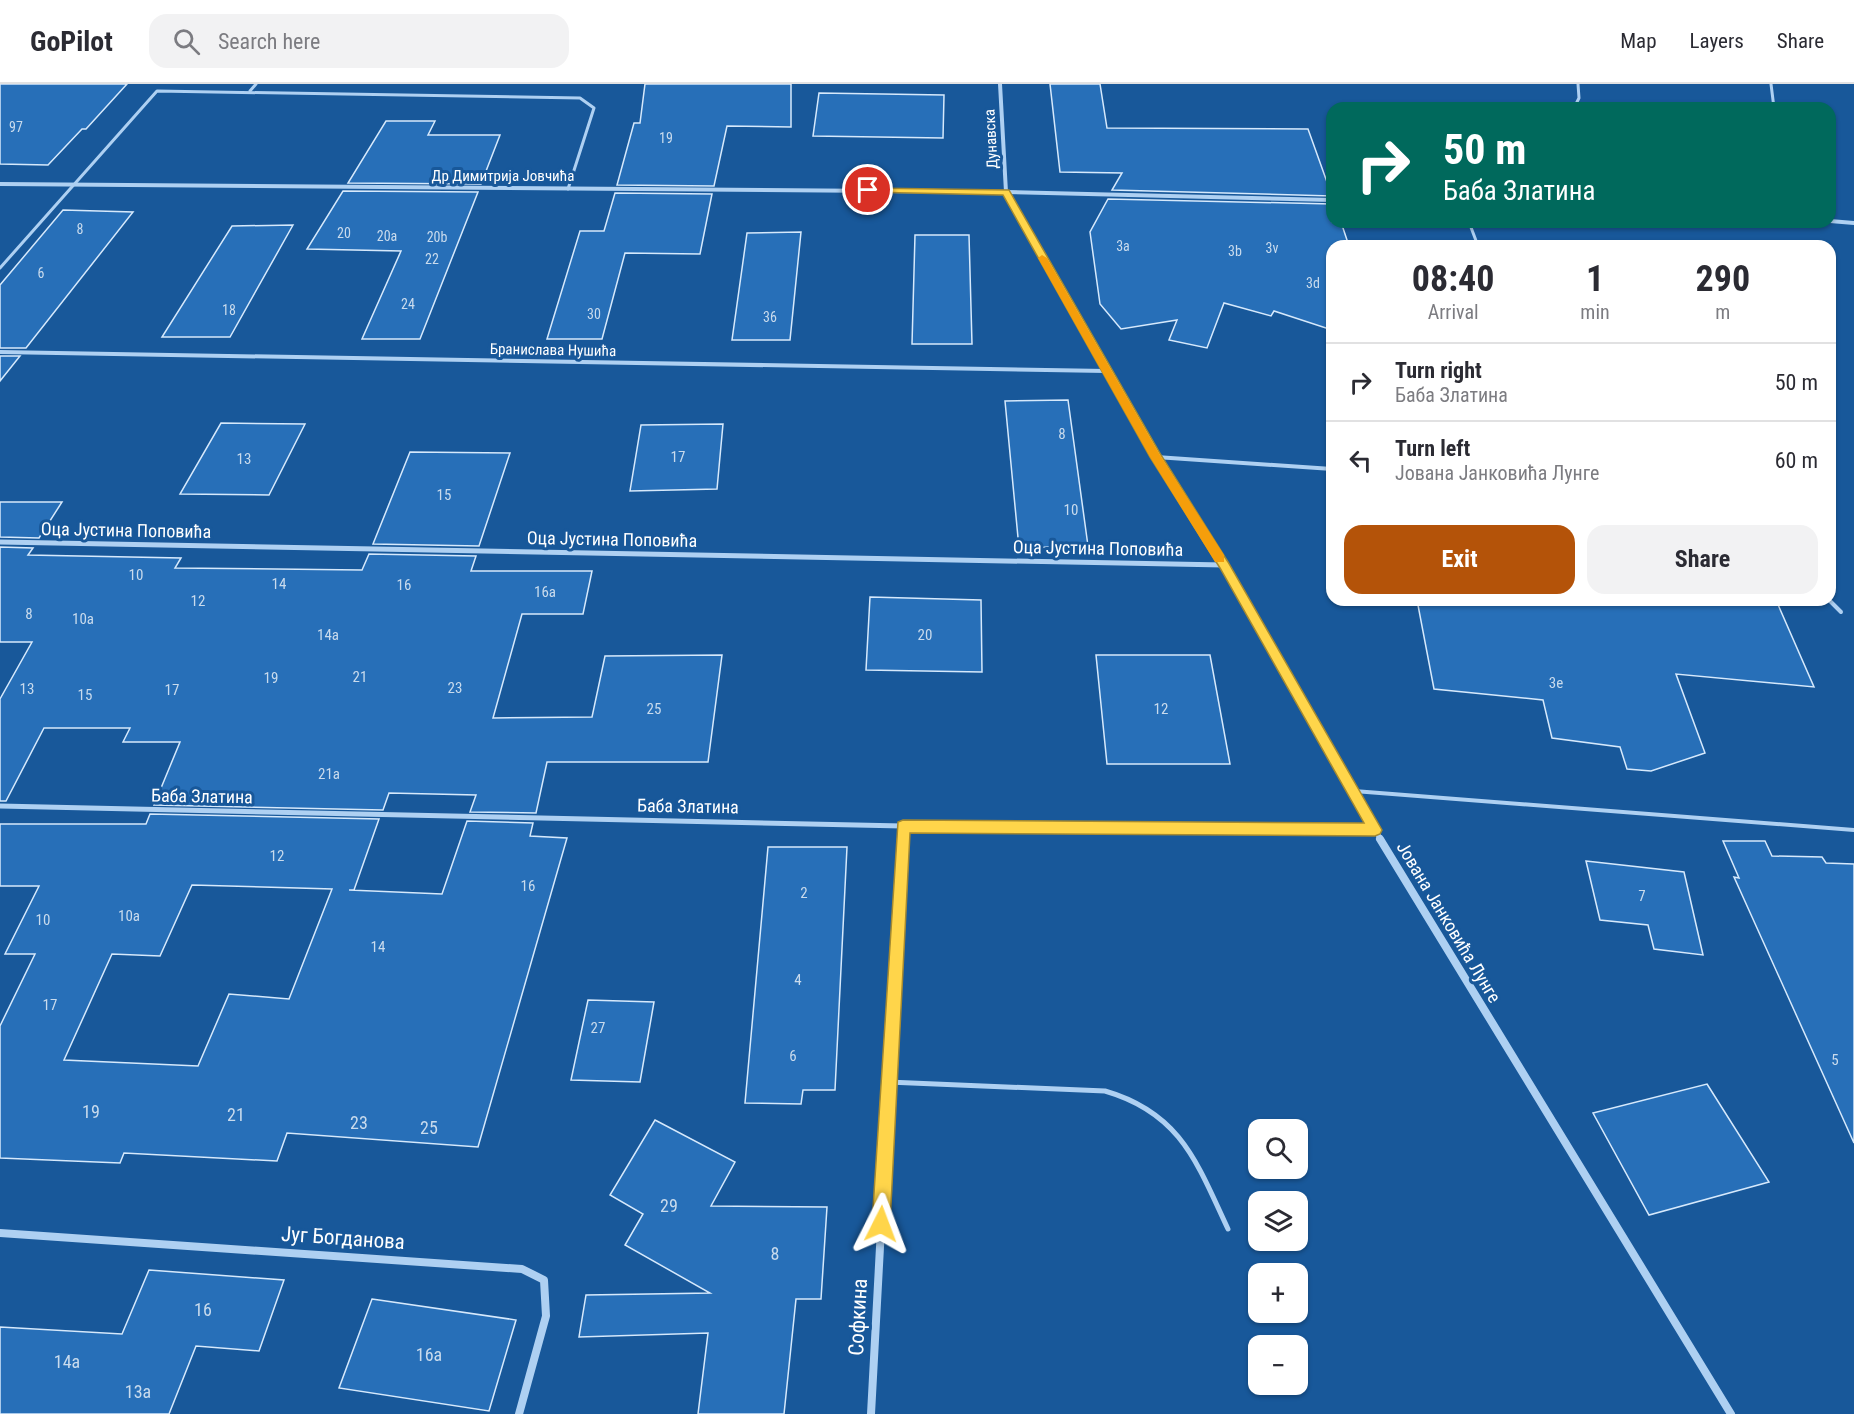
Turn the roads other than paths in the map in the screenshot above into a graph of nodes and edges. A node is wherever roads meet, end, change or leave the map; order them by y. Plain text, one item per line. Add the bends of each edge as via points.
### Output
1 (256, 84) edge
2 (1000, 84) edge
3 (1578, 84) edge
4 (1771, 84) edge
5 (250, 91) junction
6 (1577, 102) edge
7 (1773, 102) edge
8 (0, 184) edge
9 (72, 185) junction
10 (568, 189) junction
11 (1006, 192) junction
12 (1326, 200) edge
13 (1836, 222) edge
14 (1854, 223) edge
15 (0, 268) edge
16 (0, 352) edge
17 (1106, 371) junction
18 (1156, 457) junction
19 (1326, 469) edge
20 (0, 542) edge
21 (1224, 565) junction
22 (1835, 606) edge
23 (1841, 612) dead end
24 (1354, 791) junction
25 (0, 806) edge
26 (903, 826) junction
27 (1375, 830) junction
28 (1854, 830) edge
29 (888, 1082) junction
30 (1228, 1229) dead end
31 (0, 1233) edge
32 (519, 1414) edge
33 (871, 1414) edge
34 (1731, 1414) edge

1 - 5 lane
2 - 11 street, Дунавска
3 - 6 lane
4 - 7 lane
5 - 9 lane via 157,91
5 - 10 lane via 580,98 594,108
8 - 9 street, Др Димитрија Јовчића
9 - 10 street, Др Димитрија Јовчића
9 - 15 lane
10 - 11 street, Др Димитрија Јовчића
11 - 12 street, Др Димитрија Јовчића
11 - 17 street, Јована Јанковића Лунге
13 - 14 street
16 - 17 street, Бранислава Нушића
17 - 18 street, Јована Јанковића Лунге
18 - 19 lane
18 - 21 street, Јована Јанковића Лунге
20 - 21 street, Оца Јустина Поповића
21 - 24 street, Јована Јанковића Лунге
22 - 23 lane
24 - 27 street, Јована Јанковића Лунге
24 - 28 lane
25 - 26 street, Баба Златина
26 - 27 street, Баба Златина
26 - 29 street, Софкина
27 - 34 street, Јована Јанковића Лунге
29 - 30 lane via 1105,1091 1137,1101 1167,1122 1189,1148
29 - 33 street, Софкина
31 - 32 street, Југ Богданова via 522,1269 544,1280 546,1316

